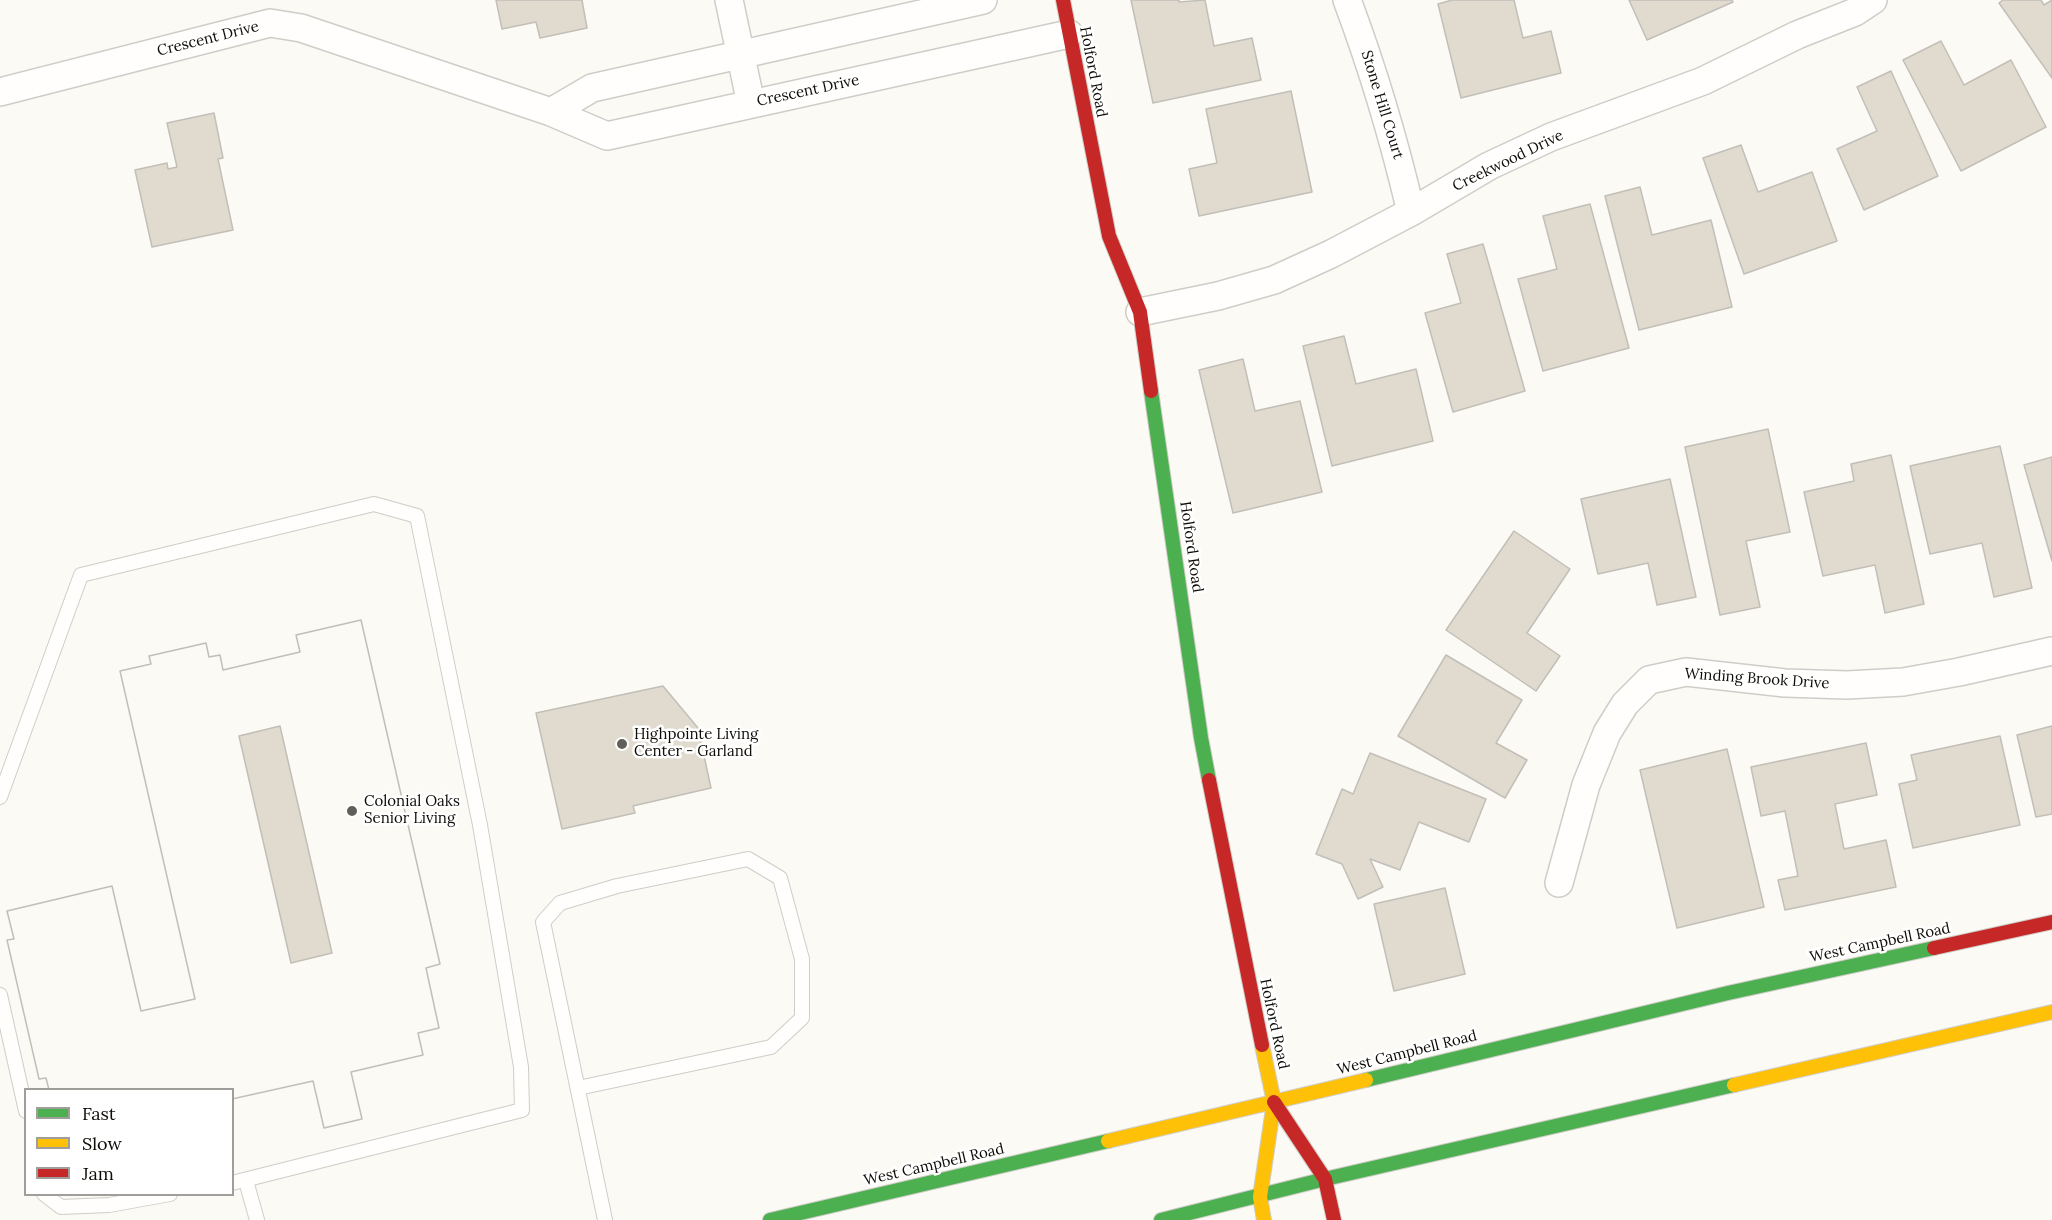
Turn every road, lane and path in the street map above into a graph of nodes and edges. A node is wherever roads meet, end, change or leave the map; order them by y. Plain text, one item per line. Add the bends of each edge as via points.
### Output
1 (729, 0) edge
2 (982, 0) edge
3 (1063, 0) edge
4 (1347, 0) edge
5 (1859, 4) edge
6 (267, 12) edge
7 (1069, 34) junction
8 (740, 55) junction
9 (0, 92) edge
10 (751, 104) junction
11 (551, 112) junction
12 (1411, 212) junction
13 (1140, 312) junction
14 (2052, 651) edge
15 (0, 797) edge
16 (1559, 883) dead end
17 (2052, 922) edge
18 (0, 995) edge
19 (2052, 1012) edge
20 (578, 1089) junction
21 (1275, 1102) junction
22 (24, 1103) edge
23 (1325, 1179) junction
24 (239, 1182) edge
25 (47, 1196) edge
26 (160, 1196) edge
27 (1260, 1197) junction
28 (257, 1220) edge
29 (606, 1220) edge
30 (770, 1220) edge
31 (1161, 1220) edge
32 (1264, 1220) edge
33 (1334, 1220) edge

1 - 8 street
2 - 8 street
3 - 7 main road, Holford Road
4 - 12 street, Stone Hill Court
5 - 12 street, Creekwood Drive via 1703,81 1551,137 1489,166
6 - 9 street, Crescent Drive
6 - 11 street, Crescent Drive via 301,28
7 - 10 street, Crescent Drive
7 - 13 main road, Holford Road via 1108,236
8 - 10 street
8 - 11 street via 592,88
10 - 11 street, Crescent Drive via 607,136
12 - 13 street, Creekwood Drive via 1274,280
13 - 21 main road, Holford Road via 1201,738
14 - 16 street, Winding Brook Drive via 1903,682 1785,683 1686,672 1649,680 1625,704 1607,733 1586,785
15 - 24 lane via 81,574 374,504 417,516 480,825 521,1067 522,1110
17 - 21 main road, West Campbell Road via 1728,993
18 - 22 lane
19 - 23 main road
20 - 20 lane via 543,922 560,903 617,886 748,859 780,878 802,959 802,1018 771,1047
20 - 29 lane
21 - 23 main road, Holford Road
21 - 27 main road, Holford Road
21 - 30 main road, West Campbell Road
23 - 27 main road
23 - 33 main road, Holford Road
24 - 28 lane
25 - 26 lane via 61,1207 109,1206
27 - 31 main road
27 - 32 main road, Holford Road

